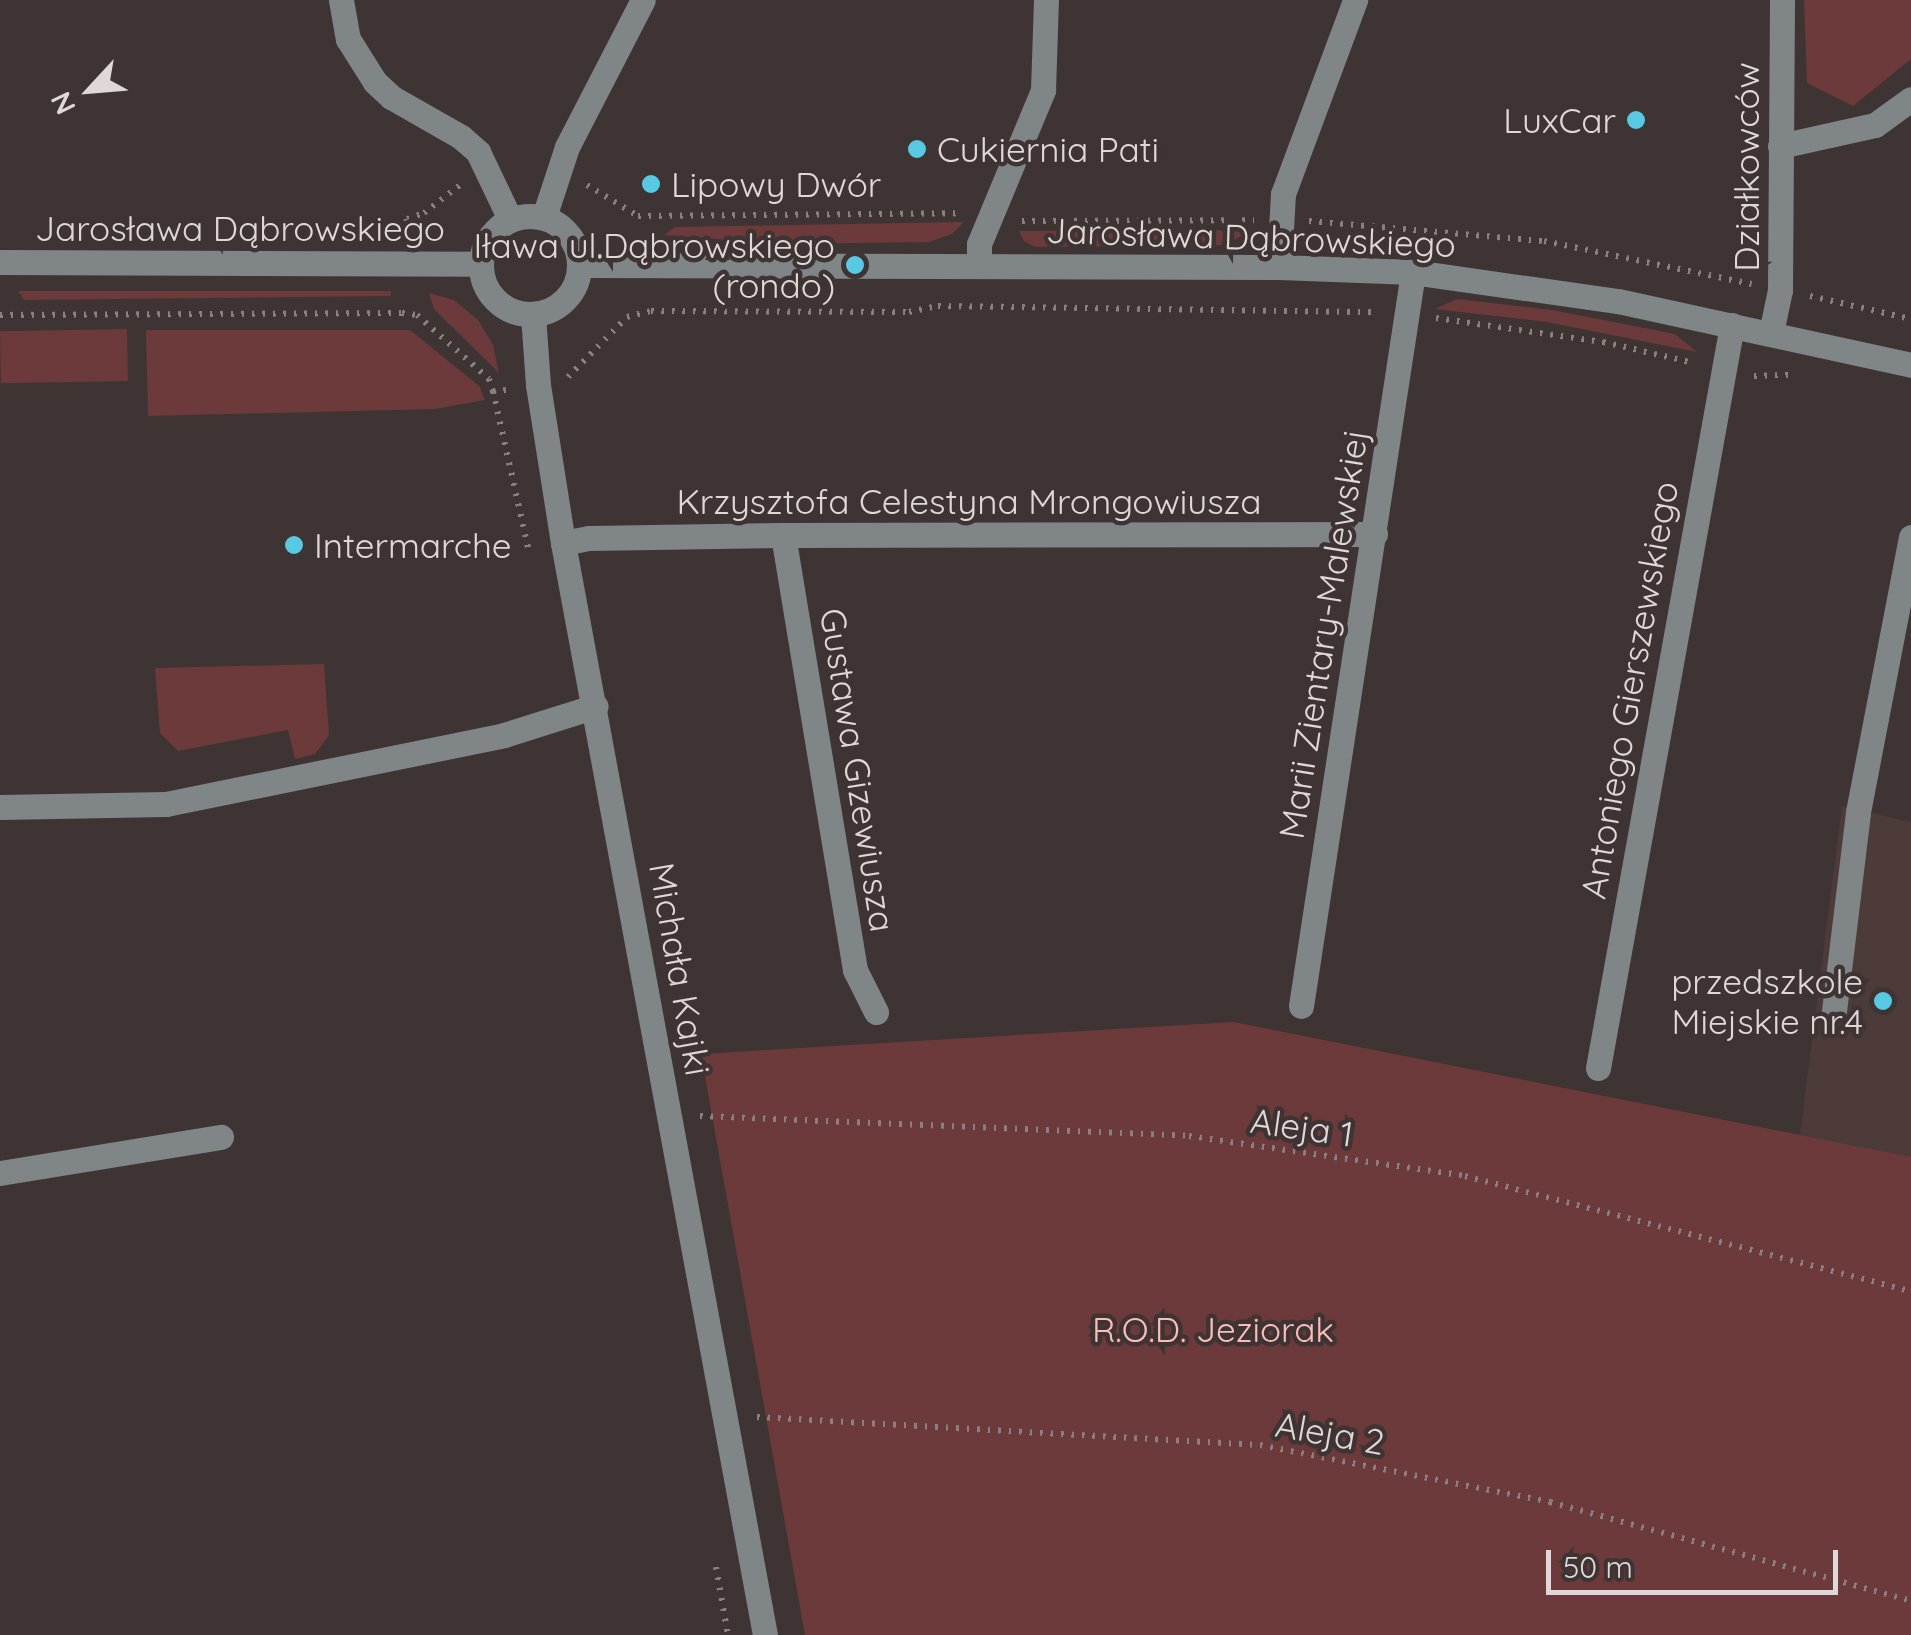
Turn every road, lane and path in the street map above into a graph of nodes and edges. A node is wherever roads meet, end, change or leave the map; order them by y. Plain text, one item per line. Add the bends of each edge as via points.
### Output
1 (341, 0) edge
2 (643, 0) edge
3 (1046, 0) edge
4 (1355, 0) edge
5 (1782, 0) edge
6 (1911, 100) edge
7 (1780, 146) junction
8 (574, 176) dead end
9 (474, 177) dead end
10 (970, 213) dead end
11 (544, 217) junction
12 (510, 220) junction
13 (1265, 220) dead end
14 (1297, 220) dead end
15 (1016, 222) dead end
16 (406, 232) dead end
17 (0, 262) edge
18 (480, 264) junction
19 (580, 265) junction
20 (978, 265) junction
21 (1280, 266) junction
22 (1413, 272) junction
23 (1758, 285) dead end
24 (1804, 295) dead end
25 (1384, 313) dead end
26 (0, 315) edge
27 (533, 315) junction
28 (1430, 318) dead end
29 (1911, 319) edge
30 (1732, 325) junction
31 (1771, 333) junction
32 (1701, 365) dead end
33 (1911, 365) edge
34 (1738, 373) dead end
35 (1803, 377) dead end
36 (563, 382) dead end
37 (506, 390) dead end
38 (1375, 534) junction
39 (783, 535) junction
40 (1911, 537) edge
41 (563, 543) junction
42 (596, 706) junction
43 (0, 806) edge
44 (1301, 1006) dead end
45 (1834, 1011) dead end
46 (876, 1012) dead end
47 (1598, 1068) dead end
48 (672, 1119) junction
49 (220, 1136) dead end
50 (0, 1172) edge
51 (1911, 1291) edge
52 (724, 1419) junction
53 (1911, 1601) edge
54 (765, 1635) edge

1 - 12 street via 348,39 375,82 478,152
2 - 11 street via 567,148
3 - 20 street via 1043,90 978,244
4 - 21 street via 1282,194
5 - 7 street, Działkowców
6 - 7 street via 1875,125
7 - 31 street, Działkowców via 1780,290
8 - 10 path via 638,216
9 - 16 path via 406,219
11 - 12 street
11 - 19 street via 570,235
12 - 18 street via 494,230
13 - 15 path
14 - 23 path via 1544,241
17 - 18 street, Jarosława Dąbrowskiego
18 - 27 street via 496,300
19 - 20 street, Jarosława Dąbrowskiego
19 - 27 street via 566,300
20 - 21 street, Jarosława Dąbrowskiego
21 - 22 street, Jarosława Dąbrowskiego
22 - 30 street, Jarosława Dąbrowskiego via 1556,290
22 - 38 street, Marii Zientary-Malewskiej
24 - 29 path
25 - 36 path via 958,306 909,312 651,311 627,318
26 - 37 path via 417,315 489,379 492,391
27 - 41 street, Michała Kajki
28 - 32 path via 1603,342
30 - 31 street, Jarosława Dąbrowskiego
30 - 47 street, Antoniego Gierszewskiego
31 - 33 street, Jarosława Dąbrowskiego
34 - 35 path
38 - 39 street, Krzysztofa Celestyna Mrongowiusza
38 - 44 street, Marii Zientary-Malewskiej
39 - 41 street, Krzysztofa Celestyna Mrongowiusza
39 - 46 street, Gustawa Gizewiusza via 855,970
40 - 45 street via 1858,812
41 - 42 street, Michała Kajki
42 - 43 street via 504,735 166,804
42 - 48 street, Michała Kajki
48 - 51 path, Aleja 1 via 712,1115 1189,1136 1466,1176
48 - 52 street, Michała Kajki
49 - 50 street
52 - 53 path, Aleja 2 via 1260,1444 1550,1502
52 - 54 street, Michała Kajki

